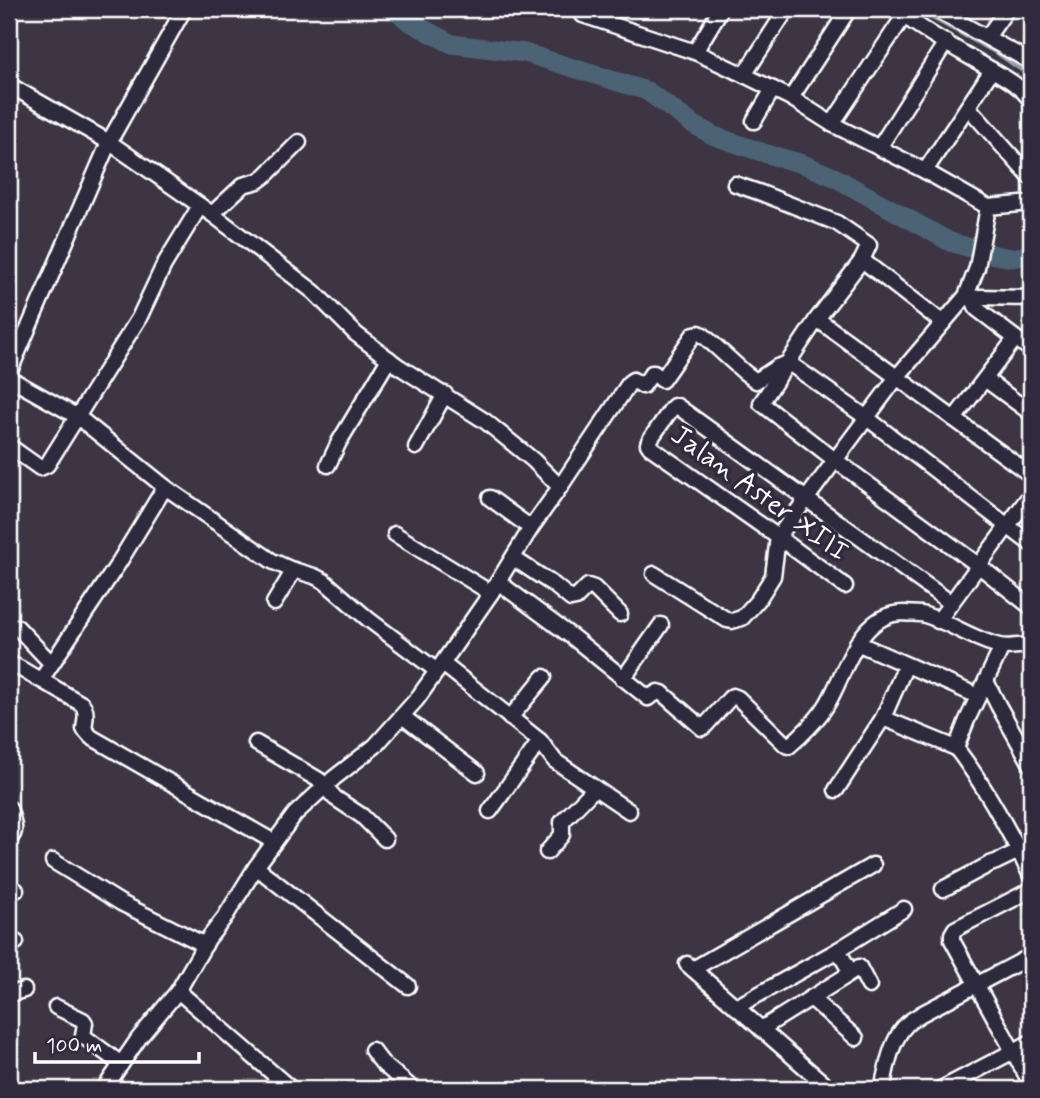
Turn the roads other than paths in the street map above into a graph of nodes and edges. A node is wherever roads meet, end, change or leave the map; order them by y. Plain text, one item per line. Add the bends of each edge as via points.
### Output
1 (184, 9) edge
2 (721, 9) edge
3 (787, 9) edge
4 (849, 9) edge
5 (937, 9) edge
6 (1007, 9) edge
7 (582, 11) edge
8 (900, 12) edge
9 (988, 36) junction
10 (946, 42) junction
11 (695, 52) junction
12 (1030, 58) edge
13 (992, 70) junction
14 (744, 75) junction
15 (9, 85) edge
16 (773, 89) junction
17 (791, 98) junction
18 (1031, 100) edge
19 (968, 107) junction
20 (754, 121) dead end
21 (832, 124) junction
22 (109, 142) junction
23 (299, 142) dead end
24 (879, 148) junction
25 (925, 171) junction
26 (1031, 178) edge
27 (735, 184) dead end
28 (1031, 203) edge
29 (988, 207) junction
30 (206, 210) junction
31 (862, 260) junction
32 (969, 298) junction
33 (1031, 298) edge
34 (817, 319) junction
35 (943, 323) junction
36 (1016, 339) junction
37 (1031, 351) edge
38 (390, 359) junction
39 (789, 363) junction
40 (9, 376) edge
41 (897, 377) junction
42 (985, 379) junction
43 (445, 394) junction
44 (1031, 413) edge
45 (78, 418) junction
46 (867, 418) junction
47 (954, 419) junction
48 (9, 446) edge
49 (416, 447) dead end
50 (835, 460) junction
51 (328, 465) dead end
52 (1031, 475) edge
53 (164, 487) junction
54 (560, 487) junction
55 (1031, 494) edge
56 (490, 498) dead end
57 (806, 499) junction
58 (1008, 526) junction
59 (531, 528) junction
60 (395, 534) dead end
61 (778, 537) junction
62 (1031, 544) edge
63 (513, 558) junction
64 (978, 565) junction
65 (294, 570) junction
66 (654, 574) dead end
67 (845, 586) dead end
68 (494, 587) junction
69 (274, 603) dead end
70 (951, 603) junction
71 (1031, 607) edge
72 (620, 614) dead end
73 (938, 621) junction
74 (662, 625) dead end
75 (17, 627) dead end
76 (857, 643) junction
77 (1002, 647) junction
78 (1031, 647) edge
79 (51, 663) junction
80 (9, 664) edge
81 (906, 666) junction
82 (440, 668) junction
83 (544, 677) dead end
84 (623, 679) junction
85 (41, 680) junction
86 (986, 681) junction
87 (978, 696) junction
88 (402, 716) junction
89 (510, 718) junction
90 (883, 718) junction
91 (540, 741) junction
92 (256, 743) dead end
93 (956, 748) junction
94 (1031, 764) edge
95 (477, 773) dead end
96 (325, 786) junction
97 (595, 788) junction
98 (836, 790) dead end
99 (9, 808) edge
100 (490, 811) dead end
101 (629, 811) dead end
102 (9, 839) edge
103 (385, 839) dead end
104 (274, 842) junction
105 (1025, 848) edge
106 (547, 852) dead end
107 (53, 860) dead end
108 (873, 865) dead end
109 (256, 867) junction
110 (1031, 876) edge
111 (943, 889) dead end
112 (1031, 890) edge
113 (904, 909) dead end
114 (205, 945) junction
115 (838, 950) junction
116 (1031, 956) edge
117 (1031, 965) edge
118 (851, 973) junction
119 (408, 986) dead end
120 (869, 986) dead end
121 (980, 989) junction
122 (24, 990) dead end
123 (178, 991) junction
124 (9, 994) edge
125 (811, 998) junction
126 (56, 1007) dead end
127 (736, 1007) junction
128 (761, 1029) junction
129 (856, 1038) dead end
130 (1031, 1042) edge
131 (372, 1050) dead end
132 (1014, 1051) junction
133 (121, 1064) junction
134 (1031, 1084) edge
135 (104, 1089) edge
136 (291, 1089) edge
137 (414, 1089) edge
138 (830, 1089) edge
139 (882, 1089) edge
140 (889, 1089) edge
141 (941, 1089) edge

1 - 22 street
2 - 11 street
3 - 14 street
4 - 17 street
5 - 9 street
6 - 9 street
7 - 11 street
8 - 10 street
8 - 21 street
9 - 12 street
10 - 13 street
10 - 24 street
11 - 14 street
13 - 18 street
13 - 19 street
14 - 16 street
15 - 22 street
16 - 17 street
16 - 20 street
17 - 21 street
19 - 25 street
19 - 26 street
21 - 24 street
22 - 30 street
22 - 40 street
23 - 30 street via 258,181 243,184
24 - 25 street
25 - 29 street
27 - 31 street via 837,223 869,245
28 - 29 street
29 - 32 street
30 - 38 street via 298,279
30 - 45 street via 164,265 139,318
31 - 34 street
31 - 35 street
32 - 33 street
32 - 35 street
32 - 36 street
34 - 39 street
34 - 41 street
35 - 41 street
36 - 37 street
36 - 42 street
38 - 43 street
38 - 51 street
39 - 46 street
39 - 50 street via 761,403
39 - 54 street via 756,380 703,335 694,334 662,380 652,373 643,386 631,382
40 - 45 street
41 - 46 street
41 - 47 street
42 - 44 street
42 - 47 street
43 - 49 street
43 - 54 street via 495,429
45 - 48 street via 43,468
45 - 53 street
46 - 50 street
46 - 58 street
47 - 52 street
50 - 57 street
50 - 64 street
53 - 65 street via 272,561
53 - 79 street
54 - 59 street
55 - 58 street
56 - 59 street
57 - 61 street
57 - 61 street, Jalan Aster XIII via 674,406 649,441 650,447
57 - 70 street
58 - 62 street
58 - 64 street
59 - 63 street
60 - 68 street
61 - 66 street via 773,576 758,600 736,620 727,620
61 - 67 street, Jalan Aster XIII
63 - 68 street
63 - 72 street via 571,599 588,586 594,588
64 - 70 street
64 - 71 street
65 - 69 street
65 - 82 street via 324,581 368,619
68 - 82 street
68 - 84 street via 575,639
70 - 73 street
73 - 76 street via 925,615 895,613 865,631
73 - 77 street
74 - 84 street
75 - 79 street
76 - 81 street
76 - 84 street via 825,708 789,746 738,698 730,698 702,728 662,693 648,698
77 - 78 street
77 - 86 street
79 - 85 street
80 - 85 street
81 - 87 street
81 - 90 street
82 - 88 street
82 - 89 street
83 - 89 street
85 - 104 street via 82,704 86,709 84,729 91,737
86 - 87 street
86 - 94 street
87 - 93 street
88 - 95 street
88 - 96 street via 375,746
89 - 91 street
90 - 93 street
90 - 98 street
91 - 97 street via 555,761
91 - 100 street
92 - 96 street
93 - 105 street
96 - 103 street
96 - 104 street
97 - 101 street
97 - 106 street via 562,822 562,835
99 - 102 street via 15,831
104 - 109 street
105 - 110 street
105 - 111 street
107 - 114 street
108 - 127 street via 689,966
109 - 114 street
109 - 119 street
112 - 121 street via 952,934
113 - 115 street
114 - 123 street
115 - 118 street
115 - 127 street
116 - 121 street
117 - 121 street
118 - 120 street via 859,967
118 - 125 street
121 - 132 street
121 - 139 street via 907,1024 896,1038
121 - 140 street via 911,1029 902,1042
122 - 124 street
123 - 133 street
123 - 136 street
125 - 128 street
125 - 129 street
126 - 133 street via 83,1020 83,1037
127 - 128 street
128 - 138 street
130 - 132 street
131 - 137 street
132 - 134 street
132 - 141 street
133 - 135 street

